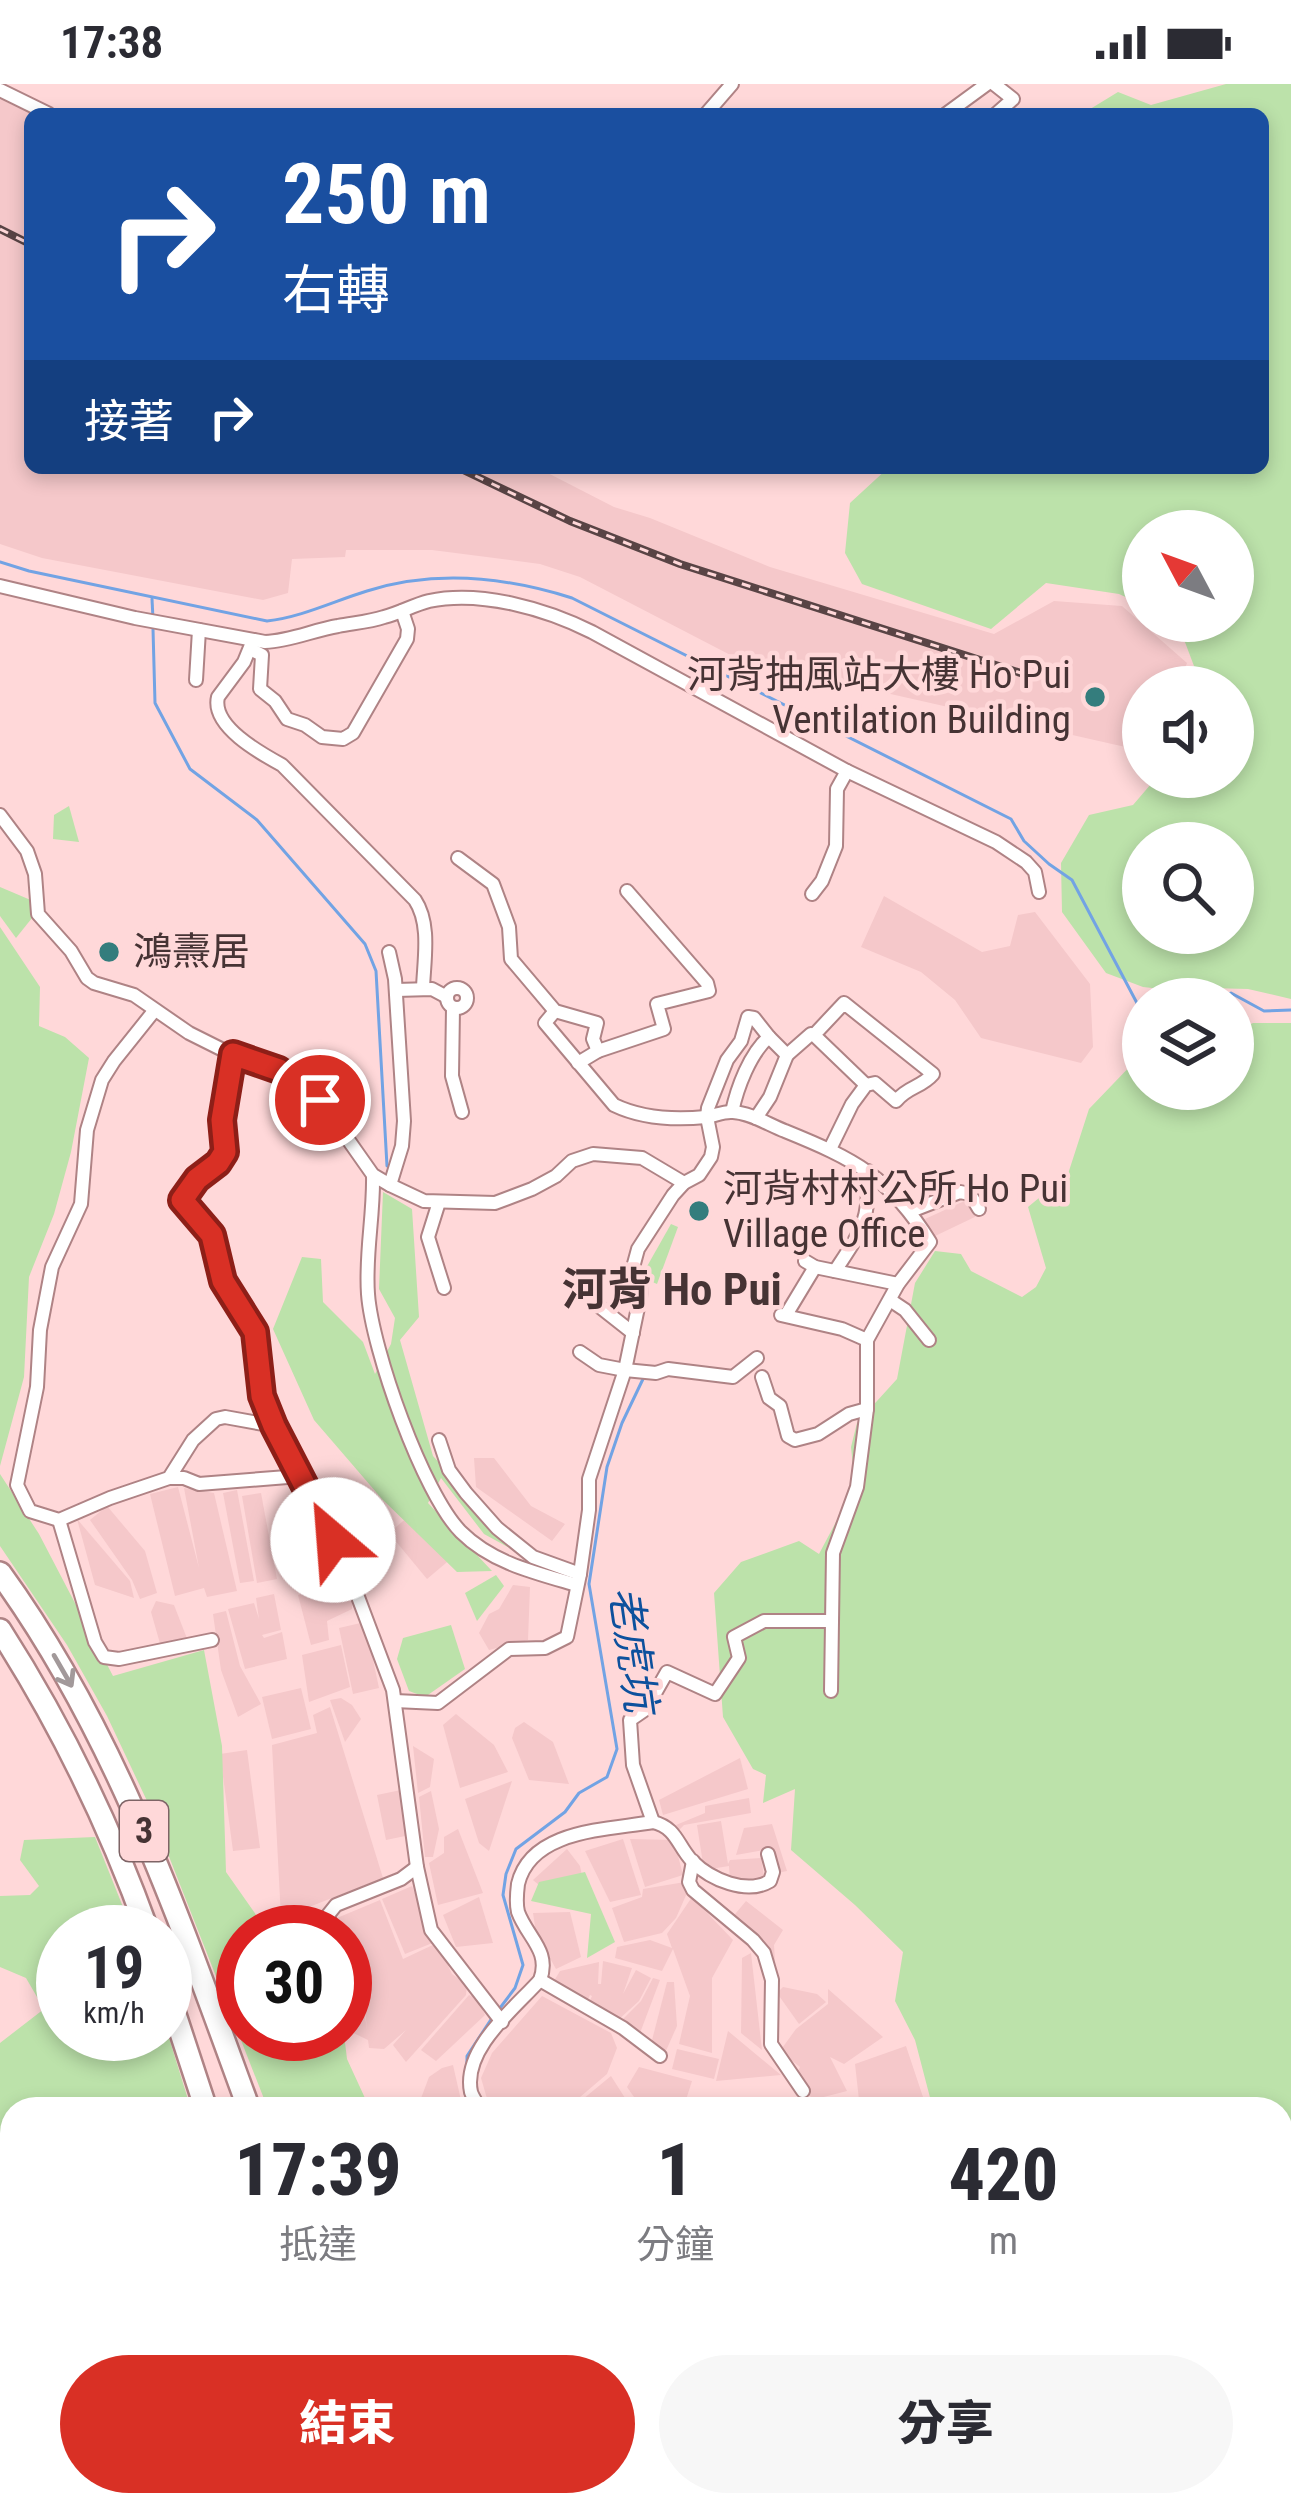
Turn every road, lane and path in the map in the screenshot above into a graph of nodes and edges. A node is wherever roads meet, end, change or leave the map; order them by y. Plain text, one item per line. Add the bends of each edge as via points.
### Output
1 (732, 84) edge
2 (991, 84) edge
3 (0, 90) edge
4 (37, 108) edge
5 (711, 108) edge
6 (955, 108) edge
7 (1002, 108) edge
8 (0, 586) edge
9 (402, 611) junction
10 (199, 630) junction
11 (252, 645) junction
12 (196, 680) dead end
13 (847, 771) junction
14 (0, 815) edge
15 (458, 858) dead end
16 (627, 891) dead end
17 (1039, 892) dead end
18 (812, 894) dead end
19 (389, 952) dead end
20 (423, 988) junction
21 (396, 990) junction
22 (154, 1011) junction
23 (555, 1011) junction
24 (814, 1035) junction
25 (769, 1037) junction
26 (598, 1051) junction
27 (233, 1054) junction
28 (788, 1055) junction
29 (578, 1063) junction
30 (866, 1085) junction
31 (461, 1112) dead end
32 (732, 1112) junction
33 (707, 1117) junction
34 (756, 1118) junction
35 (830, 1149) junction
36 (868, 1171) junction
37 (373, 1175) junction
38 (684, 1183) junction
39 (390, 1185) junction
40 (439, 1202) junction
41 (980, 1209) dead end
42 (911, 1211) junction
43 (835, 1271) junction
44 (898, 1284) junction
45 (444, 1288) dead end
46 (890, 1300) junction
47 (600, 1307) dead end
48 (633, 1333) junction
49 (867, 1340) junction
50 (929, 1340) dead end
51 (580, 1352) dead end
52 (757, 1358) dead end
53 (625, 1370) junction
54 (762, 1377) dead end
55 (867, 1408) junction
56 (274, 1426) junction
57 (439, 1440) dead end
58 (300, 1476) junction
59 (169, 1478) junction
60 (58, 1520) junction
61 (0, 1573) edge
62 (578, 1580) junction
63 (832, 1621) junction
64 (0, 1630) edge
65 (212, 1640) dead end
66 (831, 1690) dead end
67 (395, 1701) junction
68 (653, 1822) junction
69 (768, 1854) dead end
70 (692, 1861) junction
71 (417, 1867) junction
72 (138, 1905) edge
73 (339, 1905) edge
74 (540, 1979) junction
75 (497, 2016) junction
76 (659, 2056) dead end
77 (190, 2061) edge
78 (803, 2090) dead end
79 (202, 2097) edge
80 (245, 2097) edge
81 (474, 2097) edge

1 - 5 street
2 - 6 street
2 - 7 street via 1013,98
3 - 4 street
8 - 10 street
9 - 11 street
9 - 11 street via 407,639 343,740 287,719 260,689 262,655
9 - 13 street via 444,599 552,614
10 - 11 street
10 - 12 street
11 - 20 street via 218,698 218,714 281,765 420,908
13 - 17 street via 1014,853 1035,872
13 - 18 street via 836,789 836,846
14 - 22 street via 27,851 38,914 87,978
15 - 23 street via 493,884 511,959
16 - 26 street via 709,991 657,1004 664,1029
19 - 21 street
20 - 21 street
20 - 31 street via 450,1003
21 - 39 street via 404,1121
22 - 27 street
22 - 60 street via 102,1080 87,1130 81,1204 52,1267 40,1330 17,1485 29,1510
23 - 26 street via 597,1023
23 - 29 street via 544,1023
24 - 28 street
24 - 30 street
24 - 30 street via 844,1003 932,1074 896,1101
25 - 28 street
25 - 32 street
25 - 33 street via 748,1017
26 - 29 street
27 - 37 street via 279,1070 316,1096
27 - 56 street via 225,1152 182,1200 212,1235 223,1281 255,1332
28 - 34 street
29 - 33 street via 625,1110
30 - 35 street
32 - 33 street
32 - 34 street
33 - 38 street via 712,1152
34 - 35 street
35 - 36 street
36 - 42 street
36 - 43 street via 868,1209
37 - 39 street
37 - 62 street via 368,1298 382,1360 441,1508 491,1555
38 - 40 street via 642,1158 589,1155 512,1198
38 - 48 street via 634,1258 641,1287
39 - 40 street
40 - 45 street via 428,1237
41 - 42 street via 960,1192
42 - 44 street via 930,1243
43 - 44 street
43 - 49 street via 810,1264 784,1315
44 - 46 street
46 - 49 street
46 - 50 street
47 - 48 street
48 - 53 street
49 - 55 street
51 - 53 street
52 - 53 street via 733,1377
53 - 62 street via 589,1479
54 - 55 street via 795,1440
55 - 63 street via 856,1487 833,1552
56 - 58 street
56 - 59 street via 216,1420
57 - 62 street via 449,1470 497,1528
58 - 59 street via 199,1484
58 - 67 street via 349,1573
59 - 60 street
60 - 65 street via 104,1657
61 -> 80 highway, 3 via 56,1659 136,1812
62 - 67 street via 567,1636 545,1648 509,1649 438,1703
63 - 66 street
63 - 68 street via 764,1621 734,1636 739,1658 716,1694 667,1672 630,1720 633,1765
64 - 72 highway, 3 via 55,1722
67 - 71 street
68 - 70 street via 675,1833
68 - 74 street via 567,1838 523,1868 518,1911 544,1956
69 - 70 street via 773,1873 763,1886 734,1885
70 - 78 street via 693,1890 764,1952 771,2044
71 - 73 street
71 - 75 street via 431,1930
74 - 75 street
74 - 76 street
75 - 81 street via 472,2067
77 - 79 highway

